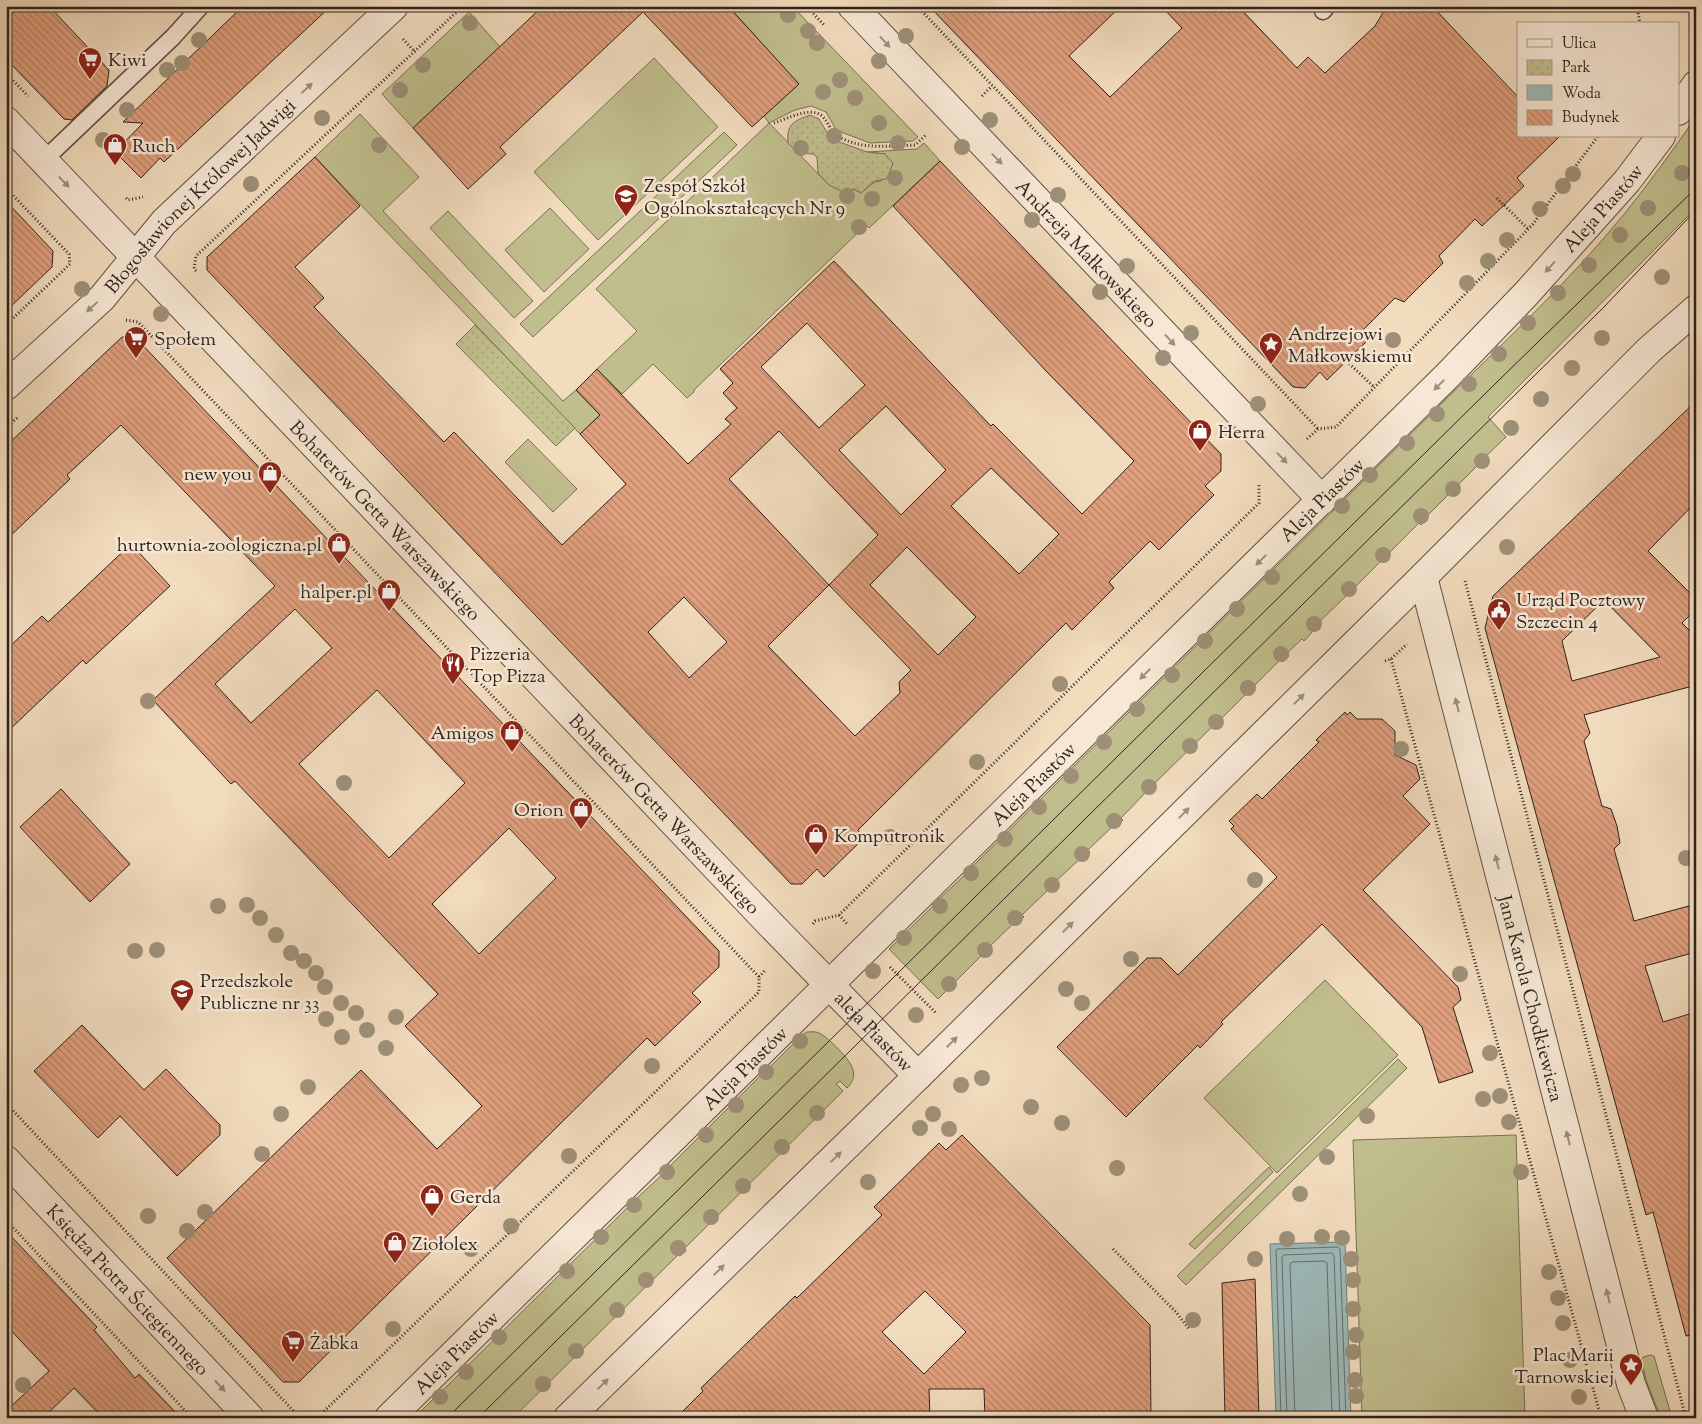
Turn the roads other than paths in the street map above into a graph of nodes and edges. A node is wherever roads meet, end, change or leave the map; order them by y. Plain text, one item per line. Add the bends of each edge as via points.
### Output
1 (201, 6) edge
2 (394, 6) edge
3 (852, 6) edge
4 (1696, 85) edge
5 (1680, 108) edge
6 (6, 121) edge
7 (1660, 138) edge
8 (44, 160) junction
9 (136, 258) junction
10 (1696, 309) edge
11 (6, 386) edge
12 (1322, 500) junction
13 (1424, 578) junction
14 (829, 985) junction
15 (918, 1076) junction
16 (6, 1160) edge
17 (250, 1418) edge
18 (389, 1418) edge
19 (568, 1418) edge
20 (1644, 1418) edge

1 - 8 lane
9 -> 2 street, Błogosławionej Królowej Jadwigi via 164,222
3 -> 12 street, Andrzeja Małkowskiego
4 - 5 street
6 - 8 street, Bohaterów Getta Warszawskiego
7 -> 12 street, Aleja Piastów via 1628,181 1526,294
8 -> 9 street, Bohaterów Getta Warszawskiego
9 -> 11 street, Błogosławionej Królowej Jadwigi via 102,298
9 - 14 street, Bohaterów Getta Warszawskiego
10 - 13 street, Aleja Piastów via 1649,350
12 -> 14 street, Aleja Piastów
15 -> 13 street, Aleja Piastów
20 -> 13 street, Jana Karola Chodkiewicza via 1630,1384
14 - 15 street, aleja Piastów
14 - 18 street, Aleja Piastów
19 -> 15 street, Aleja Piastów
16 -> 17 street, Księdza Piotra Ściegiennego

